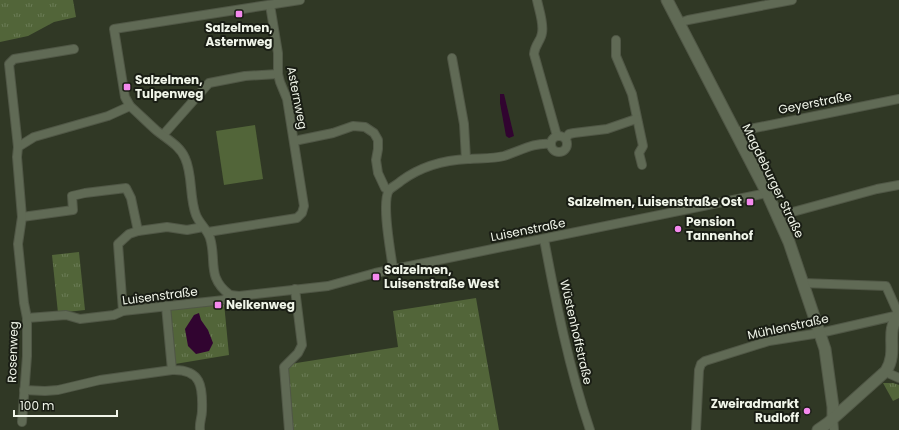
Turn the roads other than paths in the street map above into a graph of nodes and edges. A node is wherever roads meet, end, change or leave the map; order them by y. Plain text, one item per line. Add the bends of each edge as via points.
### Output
1 (300, 0) edge
2 (537, 0) edge
3 (667, 0) edge
4 (792, 0) edge
5 (270, 5) junction
6 (679, 23) junction
7 (616, 40) dead end
8 (74, 49) dead end
9 (452, 58) dead end
10 (278, 74) junction
11 (899, 99) edge
12 (130, 106) junction
13 (636, 119) junction
14 (735, 132) junction
15 (163, 135) junction
16 (557, 136) junction
17 (566, 138) junction
18 (294, 141) junction
19 (551, 144) junction
20 (18, 147) junction
21 (466, 159) junction
22 (642, 165) dead end
23 (899, 184) edge
24 (389, 190) junction
25 (767, 193) junction
26 (778, 216) junction
27 (22, 217) junction
28 (205, 229) junction
29 (138, 231) junction
30 (544, 239) junction
31 (393, 269) junction
32 (803, 283) junction
33 (295, 290) junction
34 (230, 295) junction
35 (166, 306) junction
36 (123, 311) junction
37 (899, 315) edge
38 (27, 318) junction
39 (820, 333) junction
40 (172, 370) junction
41 (886, 371) junction
42 (899, 378) edge
43 (24, 390) junction
44 (833, 418) junction
45 (22, 422) dead end
46 (200, 430) edge
47 (289, 430) edge
48 (590, 430) edge
49 (696, 430) edge
50 (818, 430) edge
51 (834, 430) edge

1 - 5 street
2 - 16 street via 543,28 534,54
3 - 6 street, Magdeburger Straße
4 - 6 street
5 - 10 street, Asternweg via 278,53
5 - 12 street via 182,17 114,30 125,97
6 - 14 street, Magdeburger Straße
7 - 13 street via 616,56 632,94
8 - 20 street, Rosenweg via 14,59 9,64
9 - 21 street via 464,124
10 - 15 street via 246,76 209,83
10 - 18 street, Asternweg via 287,98
11 - 14 street, Geyerstraße
12 - 15 street
12 - 20 street via 108,116 34,137
13 - 17 street via 606,129 569,134
13 - 22 street via 643,146 639,153
14 - 25 street, Magdeburger Straße
15 - 28 street via 179,148 185,158 196,215
16 - 17 street
16 - 19 street
17 - 19 street via 568,145 564,151 555,150
18 - 24 street via 353,126 365,127 374,133 378,140 378,173 385,188
18 - 28 street, Asternweg via 304,206 297,218
19 - 21 street via 533,145 504,156
20 - 27 street, Rosenweg
21 - 24 street via 425,168
23 - 26 street
24 - 31 street via 385,207
25 - 26 street, Magdeburger Straße
25 - 30 street, Luisenstraße
26 - 32 street, Magdeburger Straße
27 - 29 street via 73,210 72,196 126,188 131,198
27 - 38 street, Rosenweg via 18,244
28 - 29 street via 187,230 166,226
28 - 34 street via 211,239 214,272 218,283
29 - 36 street via 129,234 118,244
30 - 31 street, Luisenstraße
30 - 48 street, Wüstenhoffstraße via 565,344
31 - 33 street, Luisenstraße via 328,286
32 - 37 street via 886,286
32 - 39 street, Magdeburger Straße
33 - 34 street, Luisenstraße
33 - 47 street via 302,345 284,367
34 - 35 street, Luisenstraße via 224,300
35 - 36 street, Luisenstraße
35 - 40 street
36 - 38 street, Luisenstraße via 114,315 80,319 66,315
37 - 39 street, Mühlenstraße
37 - 41 street via 892,328 892,361
38 - 43 street, Rosenweg
39 - 44 street, Magdeburger Straße via 827,358
39 - 49 street, Mühlenstraße via 769,341 701,364
40 - 43 street via 100,380 45,392
40 - 46 street via 192,373 198,379 202,412
41 - 42 street
41 - 44 street
43 - 45 street, Rosenweg
44 - 50 street
44 - 51 street, Magdeburger Straße

